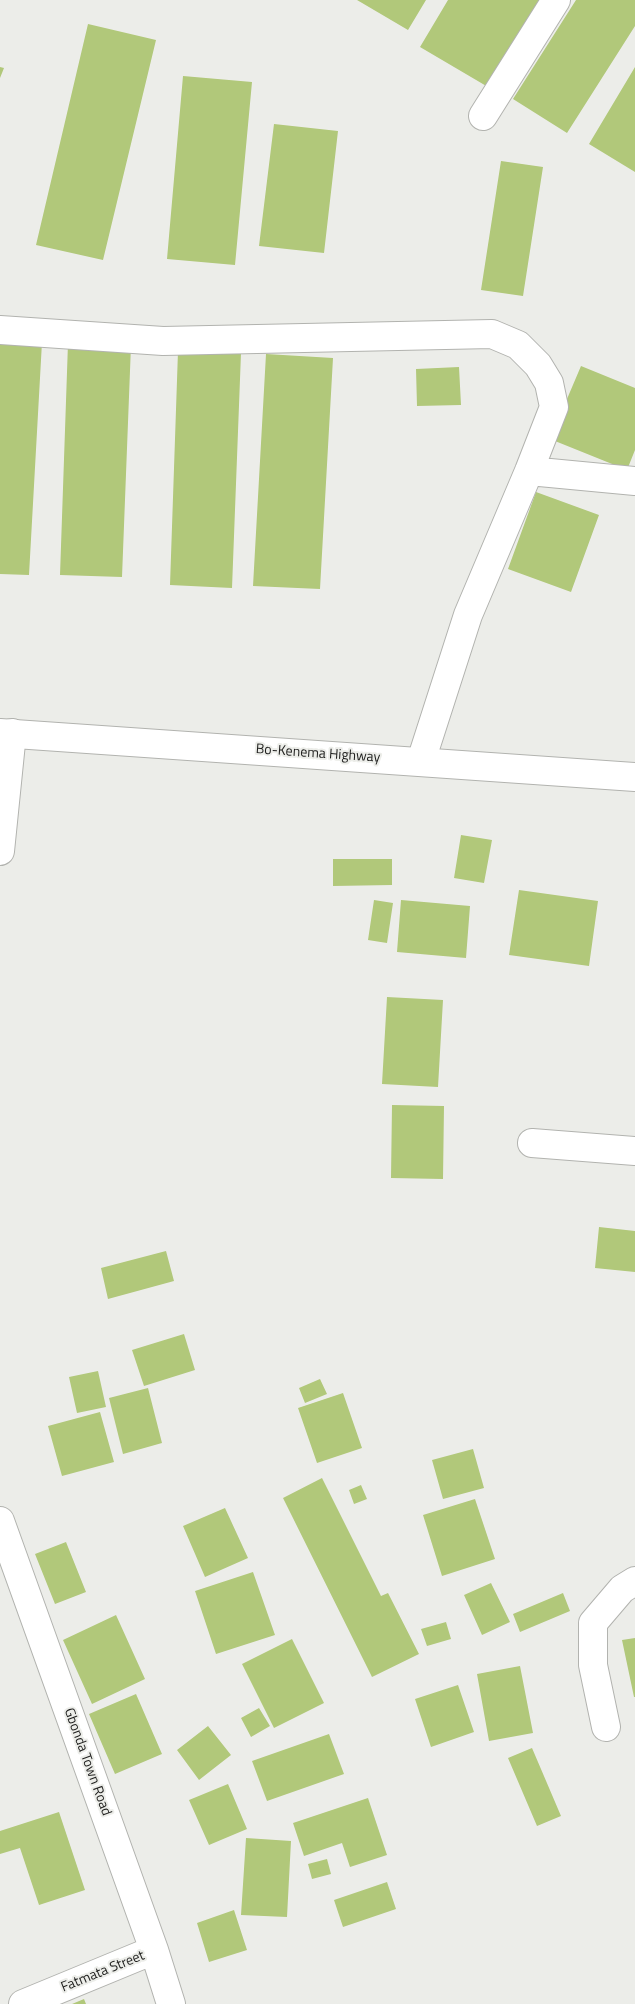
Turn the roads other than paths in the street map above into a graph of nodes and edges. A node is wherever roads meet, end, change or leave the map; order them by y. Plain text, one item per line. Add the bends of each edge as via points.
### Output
1 (556, 0) edge
2 (483, 116) dead end
3 (0, 330) edge
4 (529, 471) junction
5 (635, 481) edge
6 (6, 733) edge
7 (420, 762) junction
8 (635, 777) edge
9 (0, 851) edge
10 (532, 1143) dead end
11 (635, 1151) edge
12 (0, 1521) edge
13 (635, 1581) edge
14 (606, 1727) dead end
15 (154, 1950) junction
16 (23, 2004) edge
17 (171, 2004) edge

1 - 2 main road
3 - 4 main road via 163,341 492,334 518,345 538,365 549,383 554,407
4 - 5 main road
4 - 7 main road via 468,615
6 - 7 main road, Bo-Kenema Highway
6 - 9 main road
7 - 8 main road, Bo-Kenema Highway
10 - 11 main road
12 - 15 main road, Gbonda Town Road
13 - 14 main road via 622,1589 593,1622 594,1665
15 - 16 main road, Fatmata Street
15 - 17 main road, Gbonda Town Road

